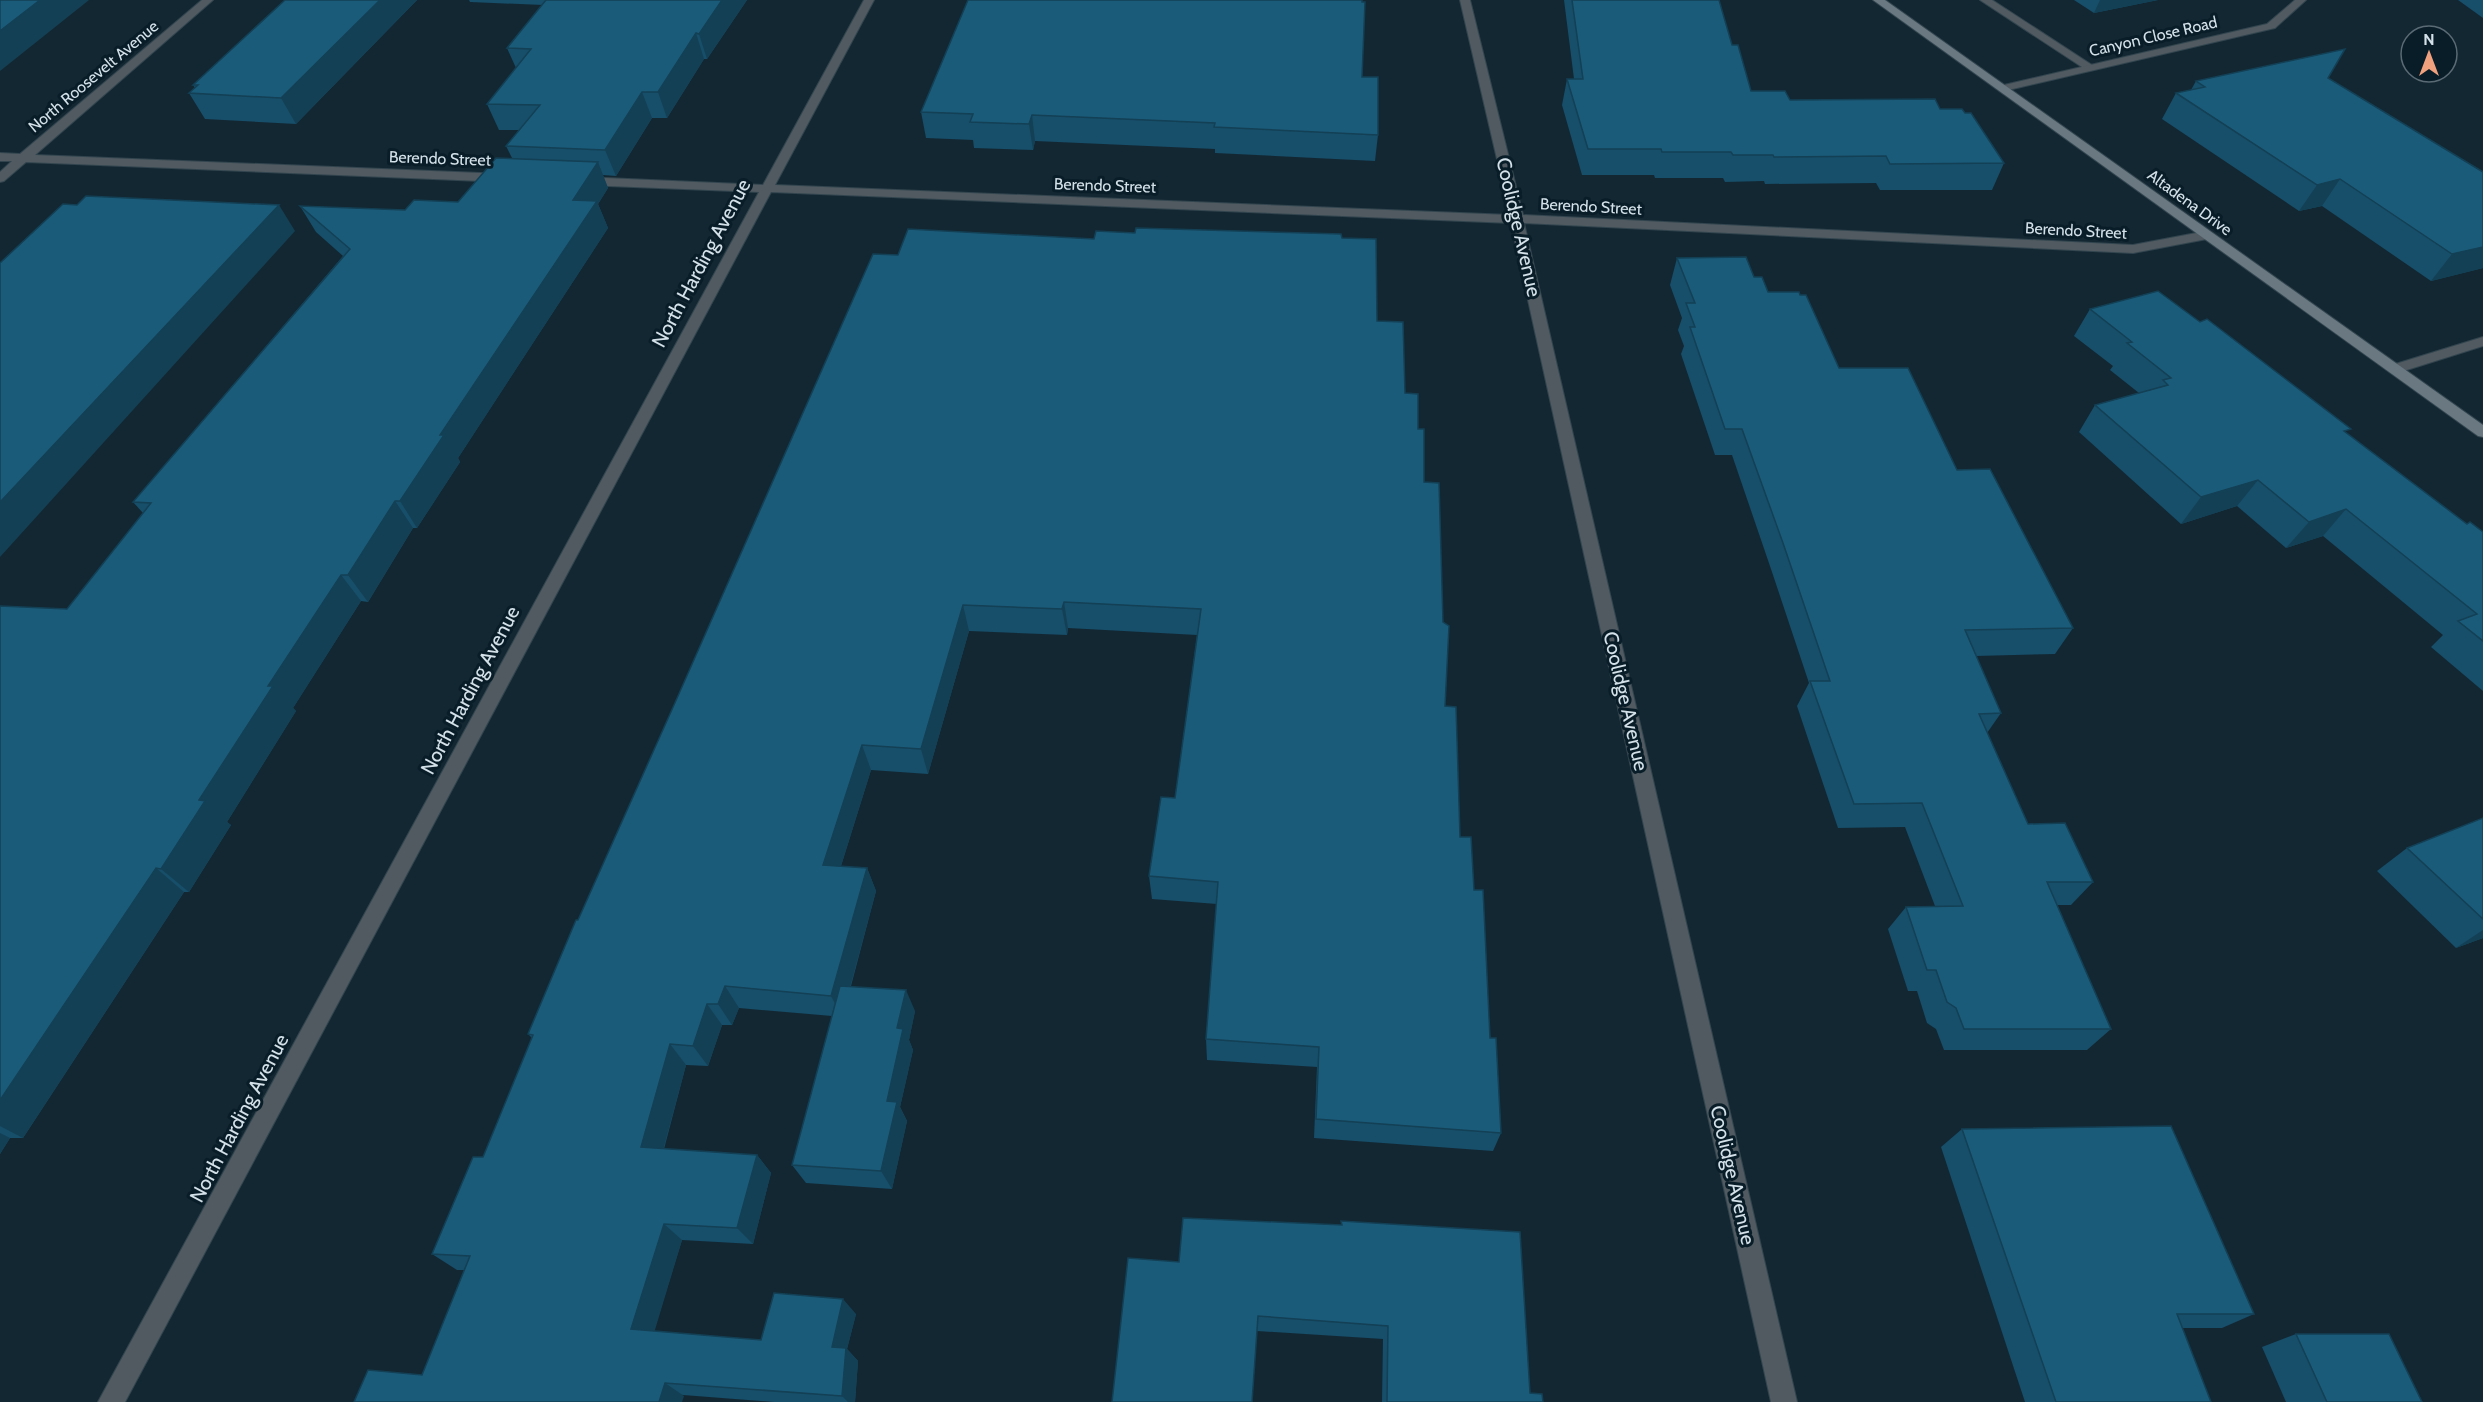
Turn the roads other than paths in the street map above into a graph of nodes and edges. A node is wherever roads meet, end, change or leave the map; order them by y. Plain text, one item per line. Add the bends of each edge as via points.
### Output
1 (208, 0) edge
2 (869, 0) edge
3 (1466, 0) edge
4 (1878, 0) edge
5 (1985, 0) edge
6 (2301, 0) edge
7 (2089, 67) junction
8 (2004, 88) junction
9 (0, 157) edge
10 (24, 158) junction
11 (0, 178) edge
12 (514, 178) edge
13 (573, 180) edge
14 (766, 188) junction
15 (1517, 219) junction
16 (2207, 235) junction
17 (2483, 341) edge
18 (2394, 369) junction
19 (2483, 432) edge
20 (111, 1402) edge
21 (1784, 1402) edge

1 - 10 street, North Roosevelt Avenue
2 - 14 street, North Harding Avenue
3 - 15 street, Coolidge Avenue
4 - 8 main road, Altadena Drive
5 - 7 street
6 - 7 street, Canyon Close Road via 2271,26
7 - 8 street, Canyon Close Road
8 - 16 main road, Altadena Drive
9 - 10 street, Berendo Street
10 - 11 street, North Roosevelt Avenue
10 - 12 street, Berendo Street
13 - 14 street, Berendo Street
14 - 15 street, Berendo Street
14 - 20 street, North Harding Avenue
15 - 16 street, Berendo Street via 2133,249
15 - 21 street, Coolidge Avenue
16 - 18 main road, Altadena Drive
17 - 18 street
18 - 19 main road, Altadena Drive

